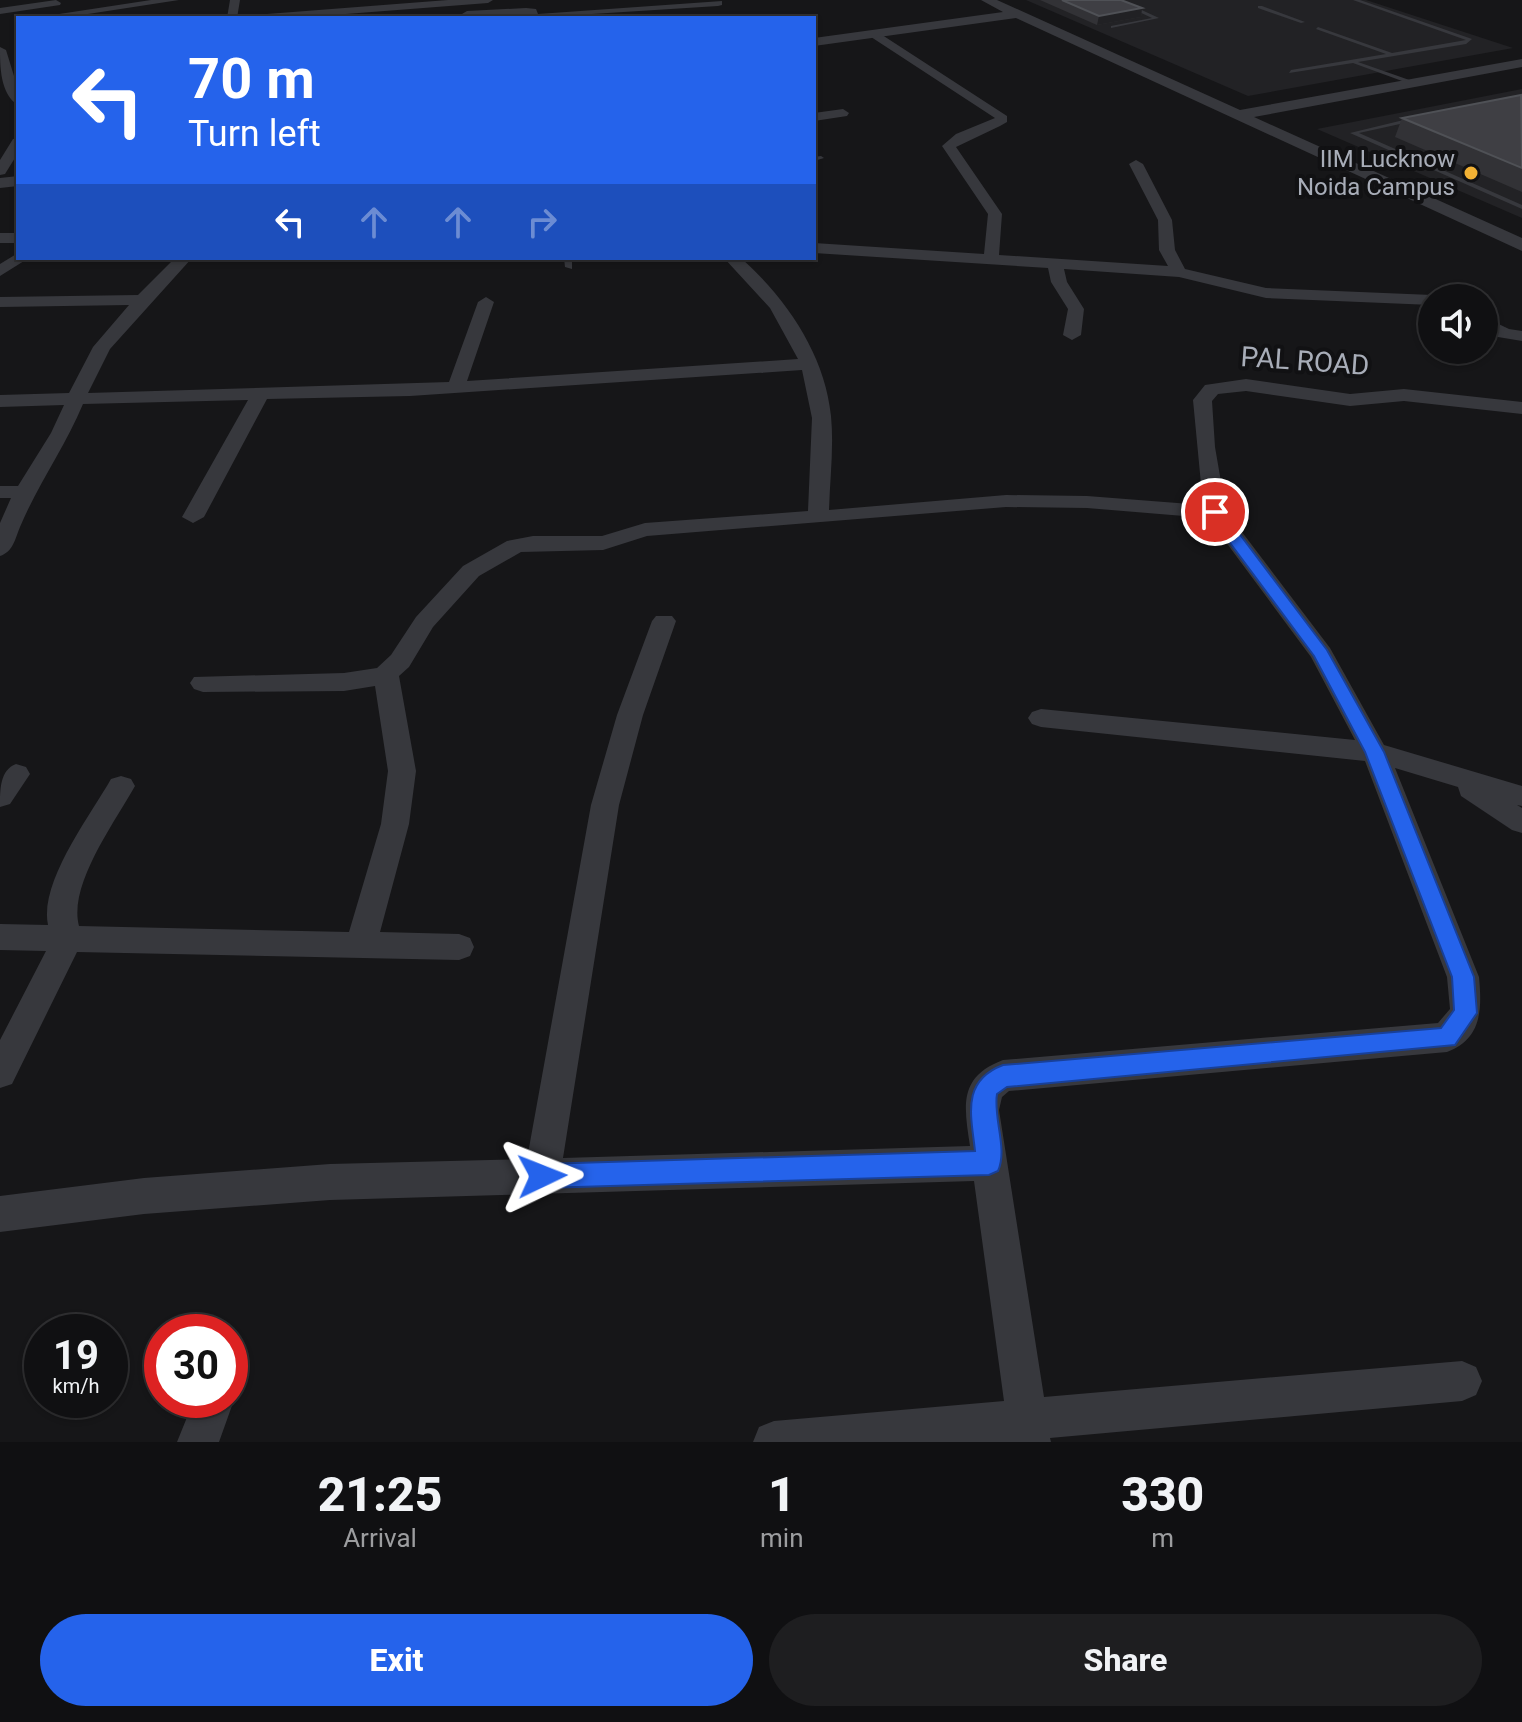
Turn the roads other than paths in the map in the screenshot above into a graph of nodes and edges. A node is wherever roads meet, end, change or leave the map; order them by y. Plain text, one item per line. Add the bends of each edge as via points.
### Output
1 (488, 0) edge
2 (987, 0) edge
3 (1116, 0) edge
4 (1355, 0) edge
5 (170, 1) edge
6 (141, 2) edge
7 (717, 2) edge
8 (82, 7) edge
9 (1014, 7) edge
10 (1260, 7) dead end
11 (364, 9) edge
12 (466, 9) edge
13 (423, 10) edge
14 (660, 10) edge
15 (0, 11) edge
16 (532, 12) edge
17 (46, 16) edge
18 (291, 16) edge
19 (632, 16) edge
20 (1303, 22) dead end
21 (1113, 27) edge
22 (1318, 28) dead end
23 (872, 33) junction
24 (816, 42) edge
25 (3, 44) edge
26 (1393, 55) junction
27 (1353, 62) junction
28 (1522, 63) edge
29 (1291, 72) dead end
30 (1522, 75) edge
31 (1413, 83) junction
32 (16, 97) edge
33 (843, 113) dead end
34 (816, 117) edge
35 (1260, 118) junction
36 (1418, 118) edge
37 (1284, 121) junction
38 (12, 149) edge
39 (1136, 164) dead end
40 (0, 171) edge
41 (1522, 207) edge
42 (1508, 220) dead end
43 (1522, 245) edge
44 (816, 248) edge
45 (991, 258) junction
46 (182, 260) edge
47 (734, 260) edge
48 (1055, 263) junction
49 (1179, 272) junction
50 (1418, 299) edge
51 (142, 300) junction
52 (0, 302) edge
53 (486, 302) dead end
54 (1072, 335) dead end
55 (1513, 335) edge
56 (1522, 358) edge
57 (811, 364) junction
58 (456, 387) junction
59 (261, 394) junction
60 (76, 399) junction
61 (0, 401) edge
62 (1522, 408) edge
63 (0, 492) edge
64 (24, 492) junction
65 (1215, 512) junction
66 (193, 517) dead end
67 (818, 517) junction
68 (0, 549) edge
69 (664, 621) dead end
70 (386, 674) junction
71 (203, 683) dead end
72 (1041, 718) dead end
73 (1375, 752) junction
74 (1445, 773) junction
75 (16, 774) dead end
76 (121, 786) dead end
77 (1522, 796) edge
78 (0, 797) edge
79 (1522, 822) edge
80 (67, 936) junction
81 (0, 937) edge
82 (360, 947) junction
83 (459, 947) dead end
84 (0, 1073) edge
85 (989, 1163) junction
86 (542, 1176) junction
87 (0, 1214) edge
88 (1462, 1381) dead end
89 (207, 1418) edge
90 (1028, 1431) edge
91 (198, 1442) edge
92 (774, 1442) edge

1 - 12 street
2 - 9 street
3 - 21 lane via 1157,18
4 - 26 lane via 1469,39
5 - 6 street
6 - 8 street
7 - 14 street
8 - 15 street
8 - 17 street
9 - 23 street
9 - 35 street
9 - 35 street via 1237,115
10 - 20 lane
11 - 13 street
11 - 18 street
12 - 13 street
12 - 16 street
14 - 16 street
14 - 19 street
22 - 26 lane
23 - 24 street
23 - 45 street via 1001,116 949,146 995,214
25 - 32 street
26 - 27 lane
27 - 29 lane
27 - 31 lane
28 - 31 street
30 - 37 street
31 - 35 street
33 - 34 street
35 - 37 street
35 - 43 street
36 - 41 lane via 1353,133
37 - 42 street
38 - 40 street
39 - 49 street via 1165,220 1167,250
44 - 45 street
45 - 48 street
46 - 51 street
47 - 57 street via 788,324
48 - 49 street
48 - 54 street via 1059,282 1076,309
49 - 50 street via 1266,293
51 - 52 street
51 - 60 street via 102,347
53 - 58 street
55 - 56 street
57 - 58 street
57 - 67 street via 820,408
58 - 59 street
59 - 60 street
59 - 66 street
60 - 61 street
60 - 64 street
62 - 65 street, PAL ROAD via 1404,395 1350,400 1246,385 1212,389 1202,400
63 - 64 street
64 - 68 street
65 - 67 street via 1006,501
65 - 73 street, PAL ROAD via 1321,654
67 - 70 street via 645,530 603,543 515,546 471,571
69 - 86 street via 605,805
70 - 71 street via 344,682
70 - 82 street via 402,771 395,824
72 - 73 street
73 - 74 street
73 - 85 street, PAL ROAD via 1463,977 1466,1013 1447,1037 1003,1076 986,1088 982,1110
74 - 77 street
74 - 79 street
75 - 78 street
76 - 80 street via 69,879 62,921
80 - 81 street
80 - 82 street
80 - 84 street
82 - 83 street
85 - 86 street
85 - 90 street
86 - 87 street via 330,1182 144,1196
88 - 90 street
89 - 91 street
90 - 92 street

